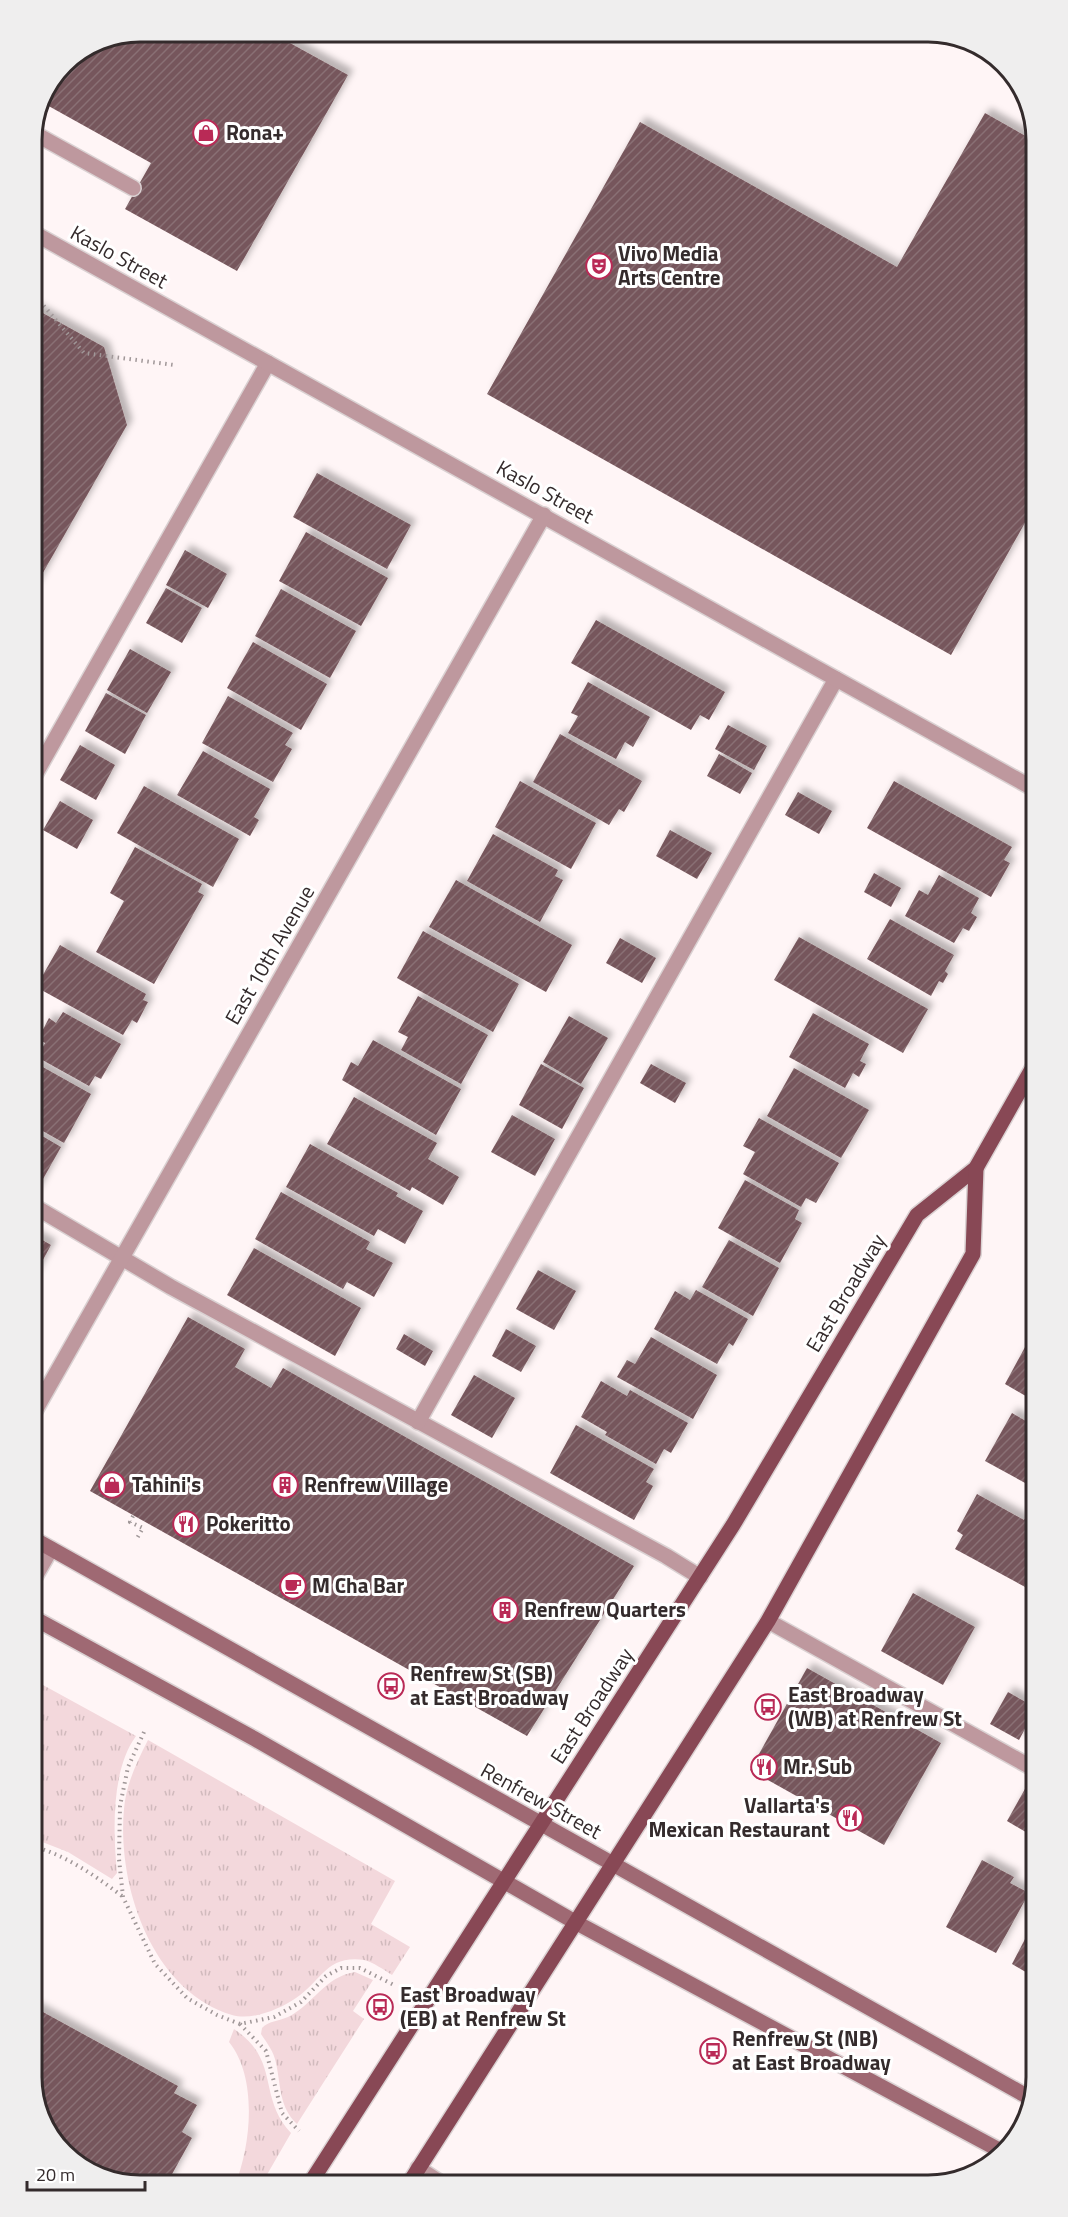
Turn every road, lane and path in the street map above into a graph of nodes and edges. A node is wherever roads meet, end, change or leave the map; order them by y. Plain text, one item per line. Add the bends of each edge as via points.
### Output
1 (42, 138) edge
2 (133, 188) dead end
3 (42, 238) edge
4 (42, 304) edge
5 (268, 363) junction
6 (174, 365) dead end
7 (544, 515) junction
8 (836, 679) junction
9 (42, 762) edge
10 (1026, 784) edge
11 (1026, 1080) edge
12 (976, 1168) junction
13 (42, 1211) edge
14 (123, 1258) junction
15 (42, 1399) edge
16 (418, 1422) junction
17 (133, 1516) dead end
18 (136, 1540) dead end
19 (42, 1544) edge
20 (51, 1549) junction
21 (42, 1565) edge
22 (700, 1577) junction
23 (768, 1621) junction
24 (42, 1622) edge
25 (144, 1732) dead end
26 (1026, 1763) edge
27 (540, 1825) junction
28 (42, 1848) edge
29 (611, 1864) junction
30 (503, 1882) junction
31 (123, 1897) junction
32 (575, 1922) junction
33 (394, 1985) dead end
34 (240, 2024) junction
35 (1024, 2095) edge
36 (299, 2131) dead end
37 (995, 2148) edge
38 (418, 2168) junction
39 (315, 2175) edge
40 (414, 2175) edge
41 (429, 2175) edge

1 - 2 street
3 - 5 street, Kaslo Street
4 - 6 path via 84,353
5 - 7 street, Kaslo Street
5 - 9 street
7 - 8 street, Kaslo Street
7 - 14 street, East 10th Avenue
8 - 10 street, Kaslo Street
8 - 16 street
11 - 12 main road, East Broadway
12 - 22 main road, East Broadway via 917,1215
12 - 23 main road, East Broadway via 973,1254
13 - 14 street
14 - 15 street, East 10th Avenue
14 - 16 street
16 - 22 street
17 - 18 path via 130,1521 143,1528
19 - 20 street, Renfrew Street
20 - 21 street
20 - 27 street, Renfrew Street
22 - 27 main road, East Broadway
23 - 26 street
23 - 29 main road, East Broadway
24 - 30 street
25 - 31 path via 128,1767 120,1806
27 - 29 street, Renfrew Street
27 - 30 main road, East Broadway
28 - 31 path via 89,1872
29 - 32 main road, East Broadway
29 - 35 street, Renfrew Street
30 - 32 street
30 - 39 main road, East Broadway
31 - 34 path via 155,1964 187,1998
32 - 37 street
32 - 38 main road, East Broadway
33 - 34 path via 360,1968 341,1968 326,1976 301,2002 274,2017
34 - 36 path via 266,2051 282,2113
38 - 40 main road, East Broadway
38 - 41 street

